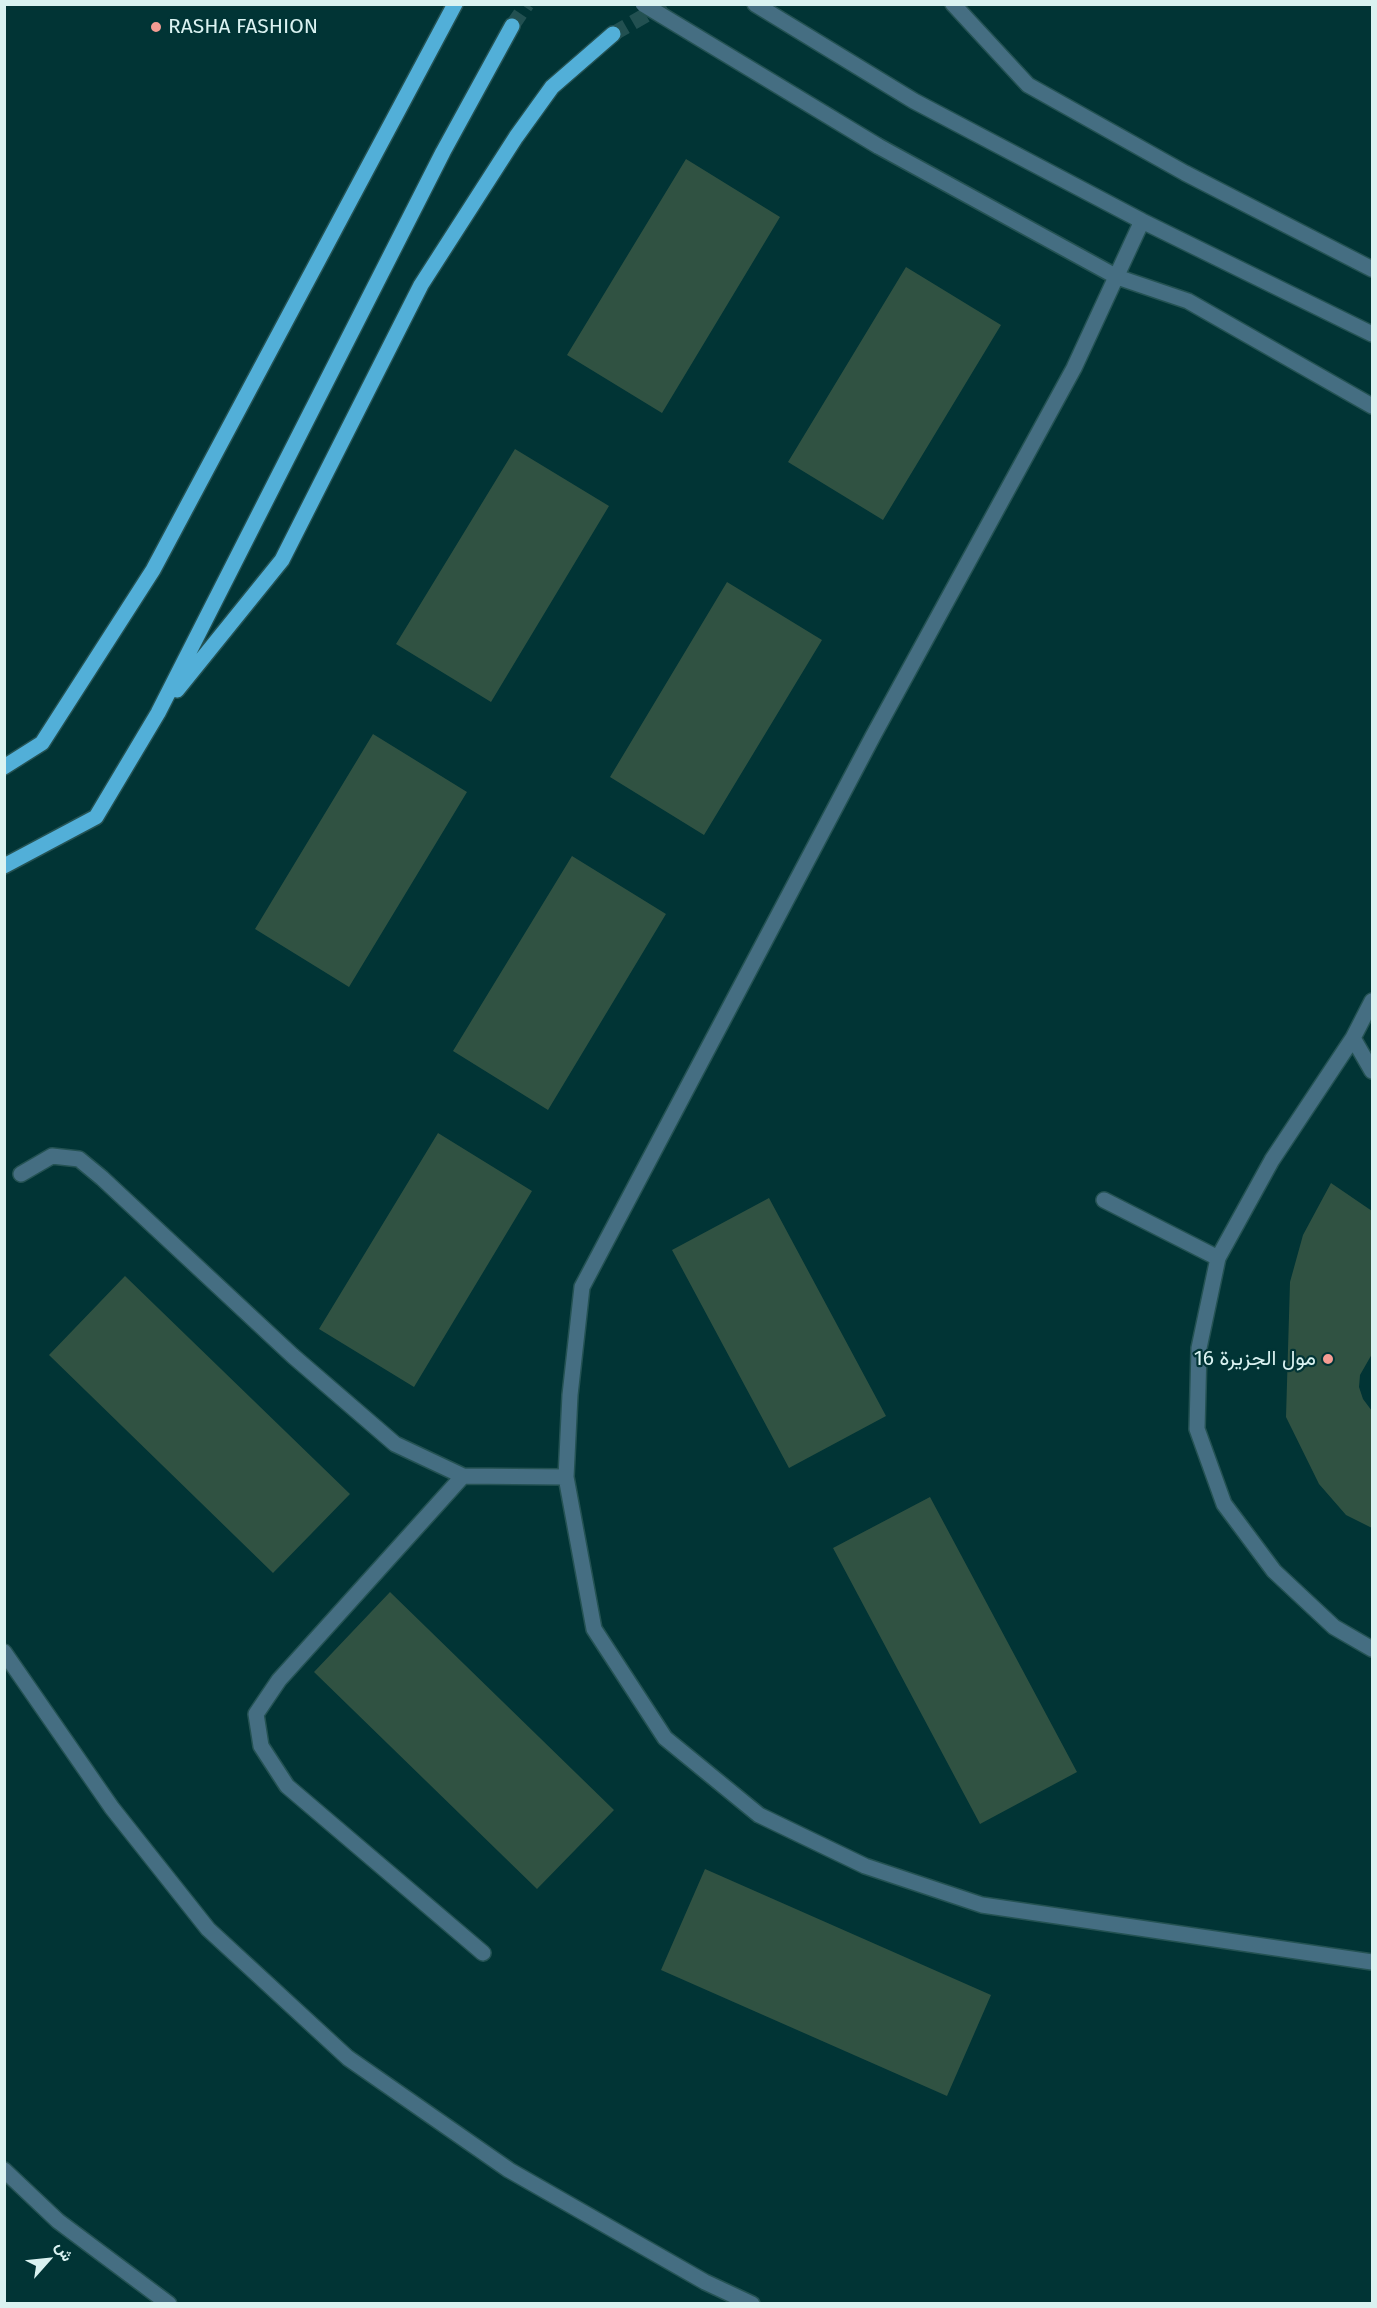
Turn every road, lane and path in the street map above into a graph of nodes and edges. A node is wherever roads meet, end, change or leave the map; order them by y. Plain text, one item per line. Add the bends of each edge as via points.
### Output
1 (455, 4) edge
2 (643, 4) edge
3 (755, 4) edge
4 (953, 4) edge
5 (512, 26) tunnel mouth
6 (613, 34) tunnel mouth
7 (1143, 221) junction
8 (1372, 269) edge
9 (1117, 277) junction
10 (1372, 334) edge
11 (1372, 406) edge
12 (158, 713) junction
13 (4, 767) edge
14 (4, 867) edge
15 (1372, 1001) edge
16 (1353, 1038) junction
17 (1372, 1071) edge
18 (21, 1174) dead end
19 (1104, 1200) dead end
20 (1218, 1258) junction
21 (463, 1476) junction
22 (566, 1477) junction
23 (1372, 1649) edge
24 (4, 1652) edge
25 (483, 1953) dead end
26 (1372, 1962) edge
27 (4, 2170) edge
28 (169, 2304) edge
29 (752, 2304) edge

1 - 13 main road via 153,570 42,743
2 - 9 street, bridge via 878,146
3 - 7 street via 914,101
4 - 8 street via 1028,85 1185,173
5 - 12 main road via 443,152
6 - 12 main road via 552,87 516,137 422,285 282,560
7 - 9 street
7 - 10 street
9 - 11 street via 1188,301
9 - 22 street via 1074,368 867,746 582,1287
12 - 14 main road via 96,817
15 - 16 street
16 - 17 street
16 - 20 street via 1272,1160
18 - 21 street via 52,1156 79,1160 395,1444
19 - 20 street
20 - 23 street via 1199,1348 1197,1429 1224,1504 1274,1571 1334,1628
21 - 22 street
21 - 25 street via 279,1680 256,1714 261,1746 287,1786
22 - 26 street via 594,1629 665,1738 759,1815 865,1866 982,1905
24 - 29 street via 112,1808 208,1929 348,2058 509,2170 705,2282
27 - 28 street via 58,2221

